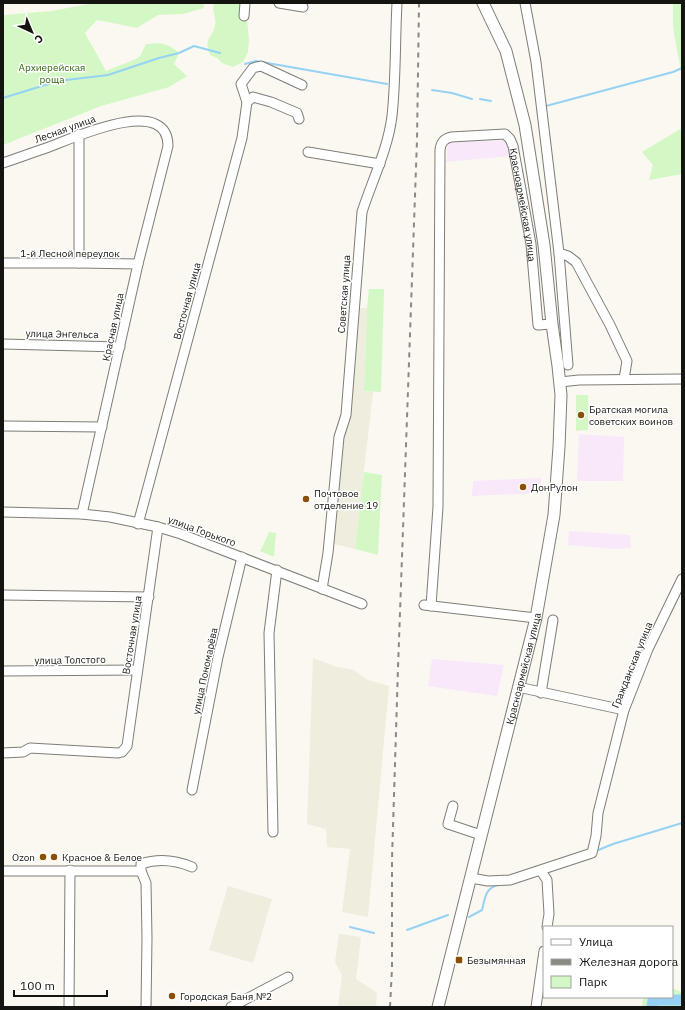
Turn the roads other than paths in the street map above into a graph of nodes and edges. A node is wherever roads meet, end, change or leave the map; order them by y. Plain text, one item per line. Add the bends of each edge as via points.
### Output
1 (245, 3) edge
2 (279, 3) edge
3 (397, 3) edge
4 (478, 3) edge
5 (483, 3) edge
6 (525, 3) edge
7 (303, 7) dead end
8 (244, 16) dead end
9 (514, 81) junction
10 (302, 85) dead end
11 (247, 102) junction
12 (299, 119) dead end
13 (80, 134) junction
14 (168, 146) joint
15 (308, 152) dead end
16 (3, 163) edge
17 (380, 164) junction
18 (559, 253) junction
19 (3, 263) edge
20 (79, 263) junction
21 (138, 264) junction
22 (552, 324) junction
23 (3, 344) edge
24 (120, 347) junction
25 (568, 365) dead end
26 (624, 379) junction
27 (682, 379) edge
28 (560, 382) junction
29 (3, 426) edge
30 (102, 428) junction
31 (3, 512) edge
32 (82, 514) junction
33 (138, 524) junction
34 (158, 527) junction
35 (242, 557) junction
36 (277, 570) junction
37 (682, 580) edge
38 (322, 589) junction
39 (3, 595) edge
40 (149, 597) junction
41 (362, 604) dead end
42 (536, 618) junction
43 (553, 620) dead end
44 (137, 670) junction
45 (3, 671) edge
46 (518, 687) junction
47 (541, 692) junction
48 (624, 710) junction
49 (3, 753) edge
50 (192, 790) dead end
51 (453, 806) dead end
52 (273, 832) dead end
53 (481, 835) junction
54 (192, 867) dead end
55 (70, 870) junction
56 (3, 871) edge
57 (141, 871) junction
58 (541, 871) junction
59 (471, 878) junction
60 (547, 926) edge
61 (543, 958) edge
62 (288, 978) dead end
63 (70, 1007) edge
64 (146, 1007) edge
65 (231, 1007) edge
66 (438, 1007) edge
67 (536, 1007) edge

1 - 8 street
2 - 7 street
3 - 17 street, Советская улица via 392,117
4 - 9 main road, Красноармейская улица
5 - 9 main road, Красноармейская улица via 506,51
6 - 18 street via 536,62
9 - 22 main road, Красноармейская улица via 525,125 544,244
10 - 11 street, Восточная улица via 261,66 253,68 241,84
11 - 12 street via 254,97 271,102 297,113
11 - 33 street, Восточная улица via 242,138
13 - 14 street, Лесная улица via 142,120 164,129
13 - 16 street, Лесная улица
13 - 20 street
14 - 21 street, Красная улица
15 - 17 street
17 - 38 street, Советская улица via 362,212 346,415 339,436
18 - 25 street
18 - 26 street via 576,262 610,325 627,361
19 - 20 street, 1-й Лесной переулок
20 - 21 street, 1-й Лесной переулок
21 - 24 street, Красная улица
22 - 28 main road, Красноармейская улица
22 - 42 street, Красноармейская улица via 538,325 531,244 510,138 506,134 445,139 440,150 438,507 427,606
23 - 24 street, улица Энгельса
24 - 30 street, Красная улица
26 - 27 street
26 - 28 street
28 - 42 main road, Красноармейская улица via 554,515
29 - 30 street
30 - 32 street, Красная улица
31 - 32 street, улица Горького
32 - 33 street, улица Горького
33 - 34 street, улица Горького
34 - 35 street, улица Горького
34 - 40 street, Восточная улица
35 - 36 street, улица Горького
35 - 50 street, улица Пономарёва via 218,657
36 - 38 street, улица Горького
36 - 52 street via 270,633
37 - 48 street, Гражданская улица via 646,654
38 - 41 street, улица Горького
39 - 40 street
40 - 44 street, Восточная улица
42 - 46 main road, Красноармейская улица
43 - 47 street
44 - 45 street, улица Толстого
44 - 49 street, Восточная улица via 126,746 122,752 30,748 23,752
46 - 47 street
46 - 53 main road, Красноармейская улица
47 - 48 street
48 - 58 street, Гражданская улица via 599,808 592,853
51 - 53 street via 448,824
53 - 59 main road, Красноармейская улица
54 - 57 street via 178,861 151,860 141,864
55 - 56 street
55 - 57 street
55 - 63 street
57 - 64 street via 146,883
58 - 59 street via 510,880 488,881
58 - 60 street via 547,880
59 - 66 main road, Красноармейская улица
61 - 67 street
62 - 65 street

